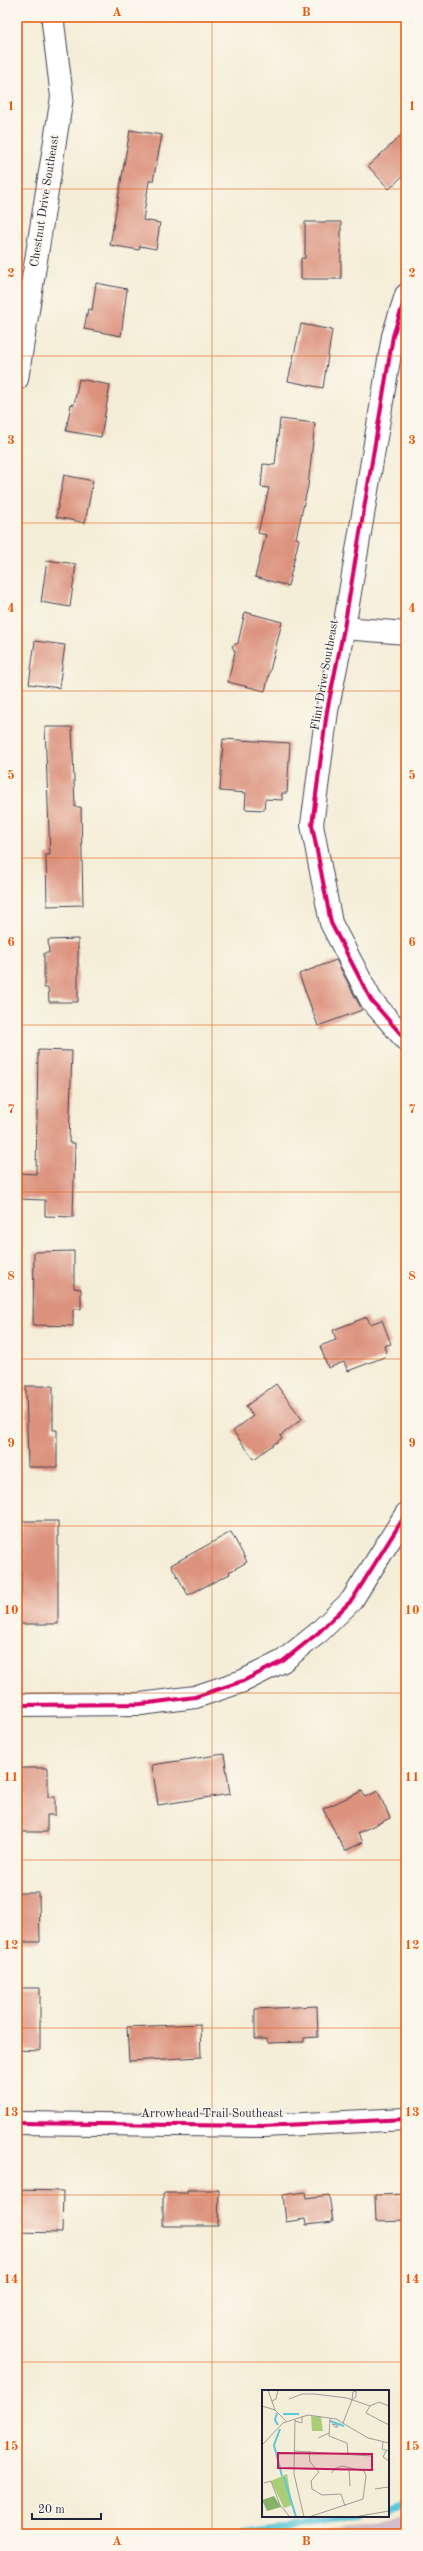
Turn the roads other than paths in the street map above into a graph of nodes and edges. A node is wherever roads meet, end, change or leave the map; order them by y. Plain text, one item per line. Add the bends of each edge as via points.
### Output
1 (53, 22) dead end
2 (406, 295) edge
3 (17, 379) edge
4 (344, 628) junction
5 (406, 633) edge
6 (406, 1040) edge
7 (406, 1514) edge
8 (17, 1704) edge
9 (406, 2119) edge
10 (17, 2123) edge

1 - 3 street, Chestnut Drive Southeast via 62,97
2 - 4 street, Flint Drive Southeast via 393,336
4 - 5 street
4 - 6 street, Flint Drive Southeast via 327,711 312,825 331,923 371,1000
7 - 8 street via 352,1600 283,1661 243,1681 195,1697 141,1704
9 - 10 street, Arrowhead Trail Southeast via 263,2126

